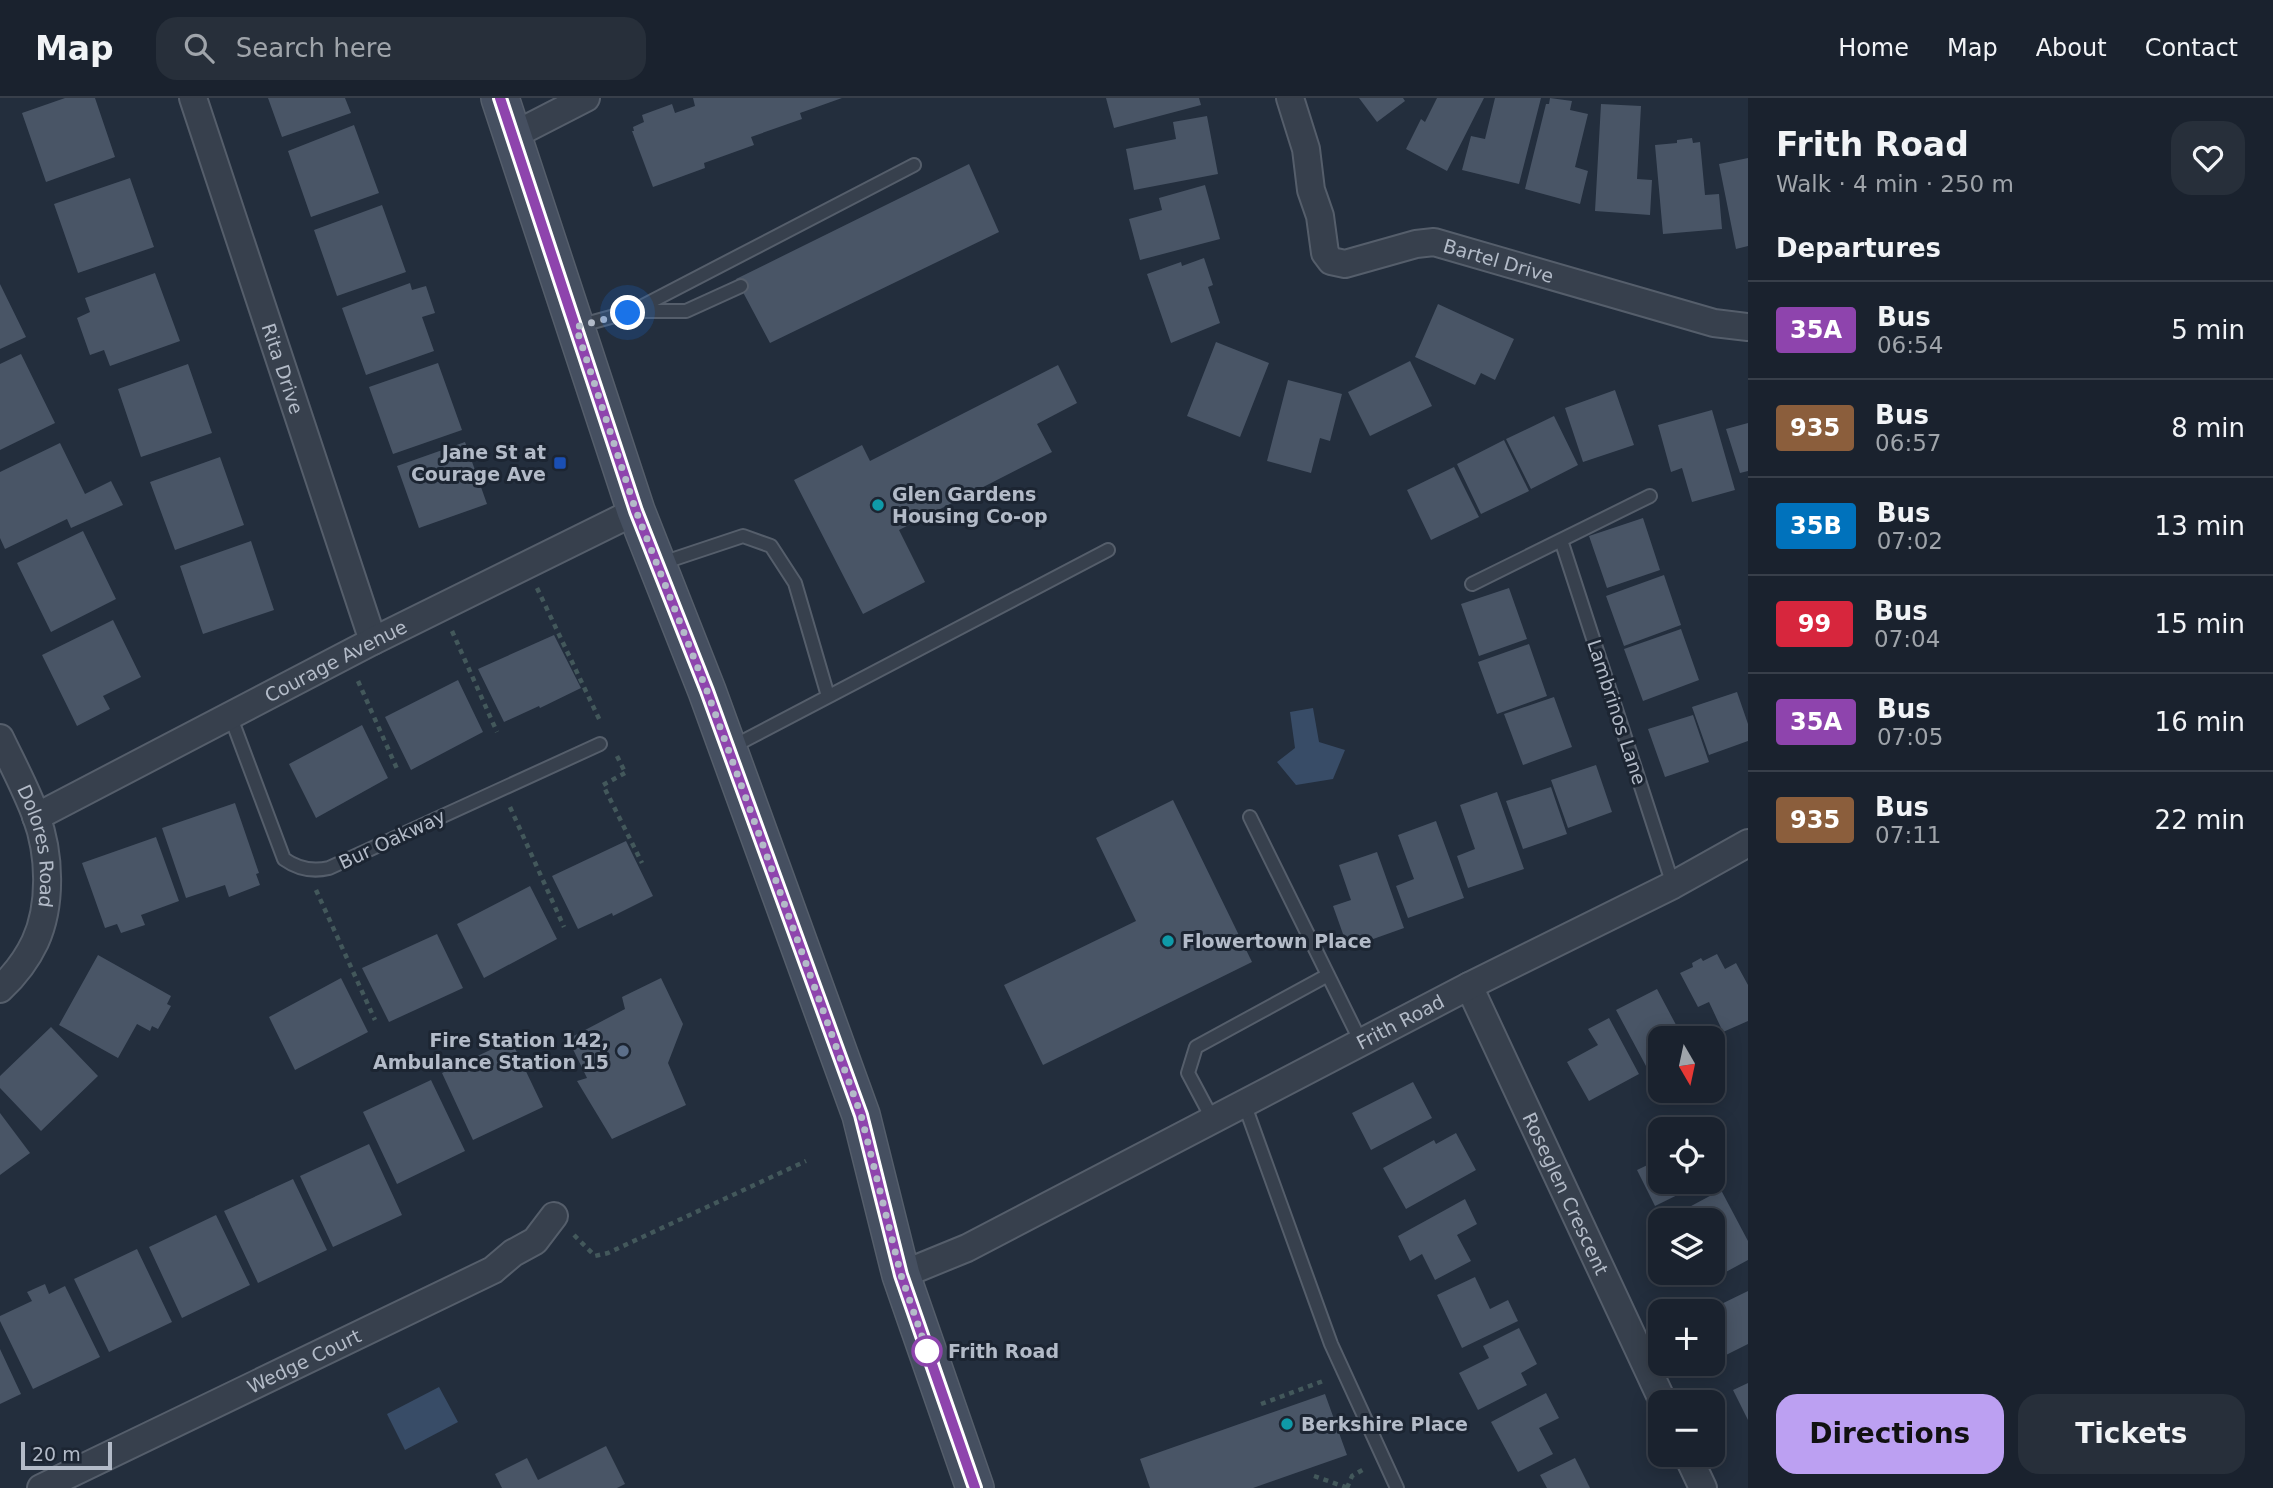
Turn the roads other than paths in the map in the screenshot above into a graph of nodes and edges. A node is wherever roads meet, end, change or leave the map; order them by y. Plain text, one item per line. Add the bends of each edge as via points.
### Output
1 (193, 98) edge
2 (500, 98) edge
3 (586, 98) edge
4 (1290, 98) edge
5 (514, 135) junction
6 (914, 165) dead end
7 (741, 286) dead end
8 (634, 311) junction
9 (576, 327) junction
10 (1748, 327) edge
11 (1650, 496) dead end
12 (636, 511) junction
13 (1561, 540) junction
14 (1108, 550) dead end
15 (657, 564) junction
16 (1472, 584) dead end
17 (373, 641) junction
18 (828, 696) junction
19 (230, 715) junction
20 (0, 737) edge
21 (600, 744) dead end
22 (728, 749) junction
23 (37, 817) junction
24 (1250, 817) dead end
25 (1748, 843) edge
26 (1673, 885) junction
27 (1328, 975) junction
28 (1469, 986) junction
29 (0, 989) edge
30 (1361, 1042) junction
31 (1244, 1103) junction
32 (1213, 1119) junction
33 (554, 1216) road end
34 (901, 1275) junction
35 (1657, 1390) edge
36 (1693, 1467) edge
37 (41, 1488) edge
38 (975, 1488) edge
39 (1397, 1488) edge
40 (1703, 1488) edge

1 - 17 street, Rita Drive
2 - 5 main road
3 - 5 street
4 - 10 street, Bartel Drive via 1306,149 1325,253 1331,261 1345,264 1434,242 1714,323
5 - 9 main road
6 - 8 lane
7 - 8 lane via 686,311
8 - 9 lane
9 - 12 main road
11 - 13 lane
12 - 15 main road
12 - 17 street, Courage Avenue
13 - 16 lane
13 - 26 lane, Lambrinos Lane
14 - 18 lane
15 - 18 lane via 743,536 771,546 795,583
15 - 22 main road
17 - 19 street, Courage Avenue
18 - 22 lane
19 - 21 lane, Bur Oakway via 284,859 307,870 329,869
19 - 23 street, Courage Avenue
20 - 23 street, Dolores Road
22 - 34 main road via 861,1115
23 - 29 street, Dolores Road via 47,862 45,908 35,942
24 - 27 lane
25 - 26 street, Frith Road
26 - 28 street, Frith Road
27 - 30 lane
27 - 32 lane via 1196,1047 1188,1073
28 - 30 street, Frith Road
28 - 35 street, Roseglen Crescent
30 - 31 street, Frith Road
31 - 32 street, Frith Road
31 - 39 lane via 1331,1344
32 - 34 street, Frith Road via 956,1253
33 - 37 street, Wedge Court via 535,1241 493,1270
34 - 38 main road
36 - 40 street

